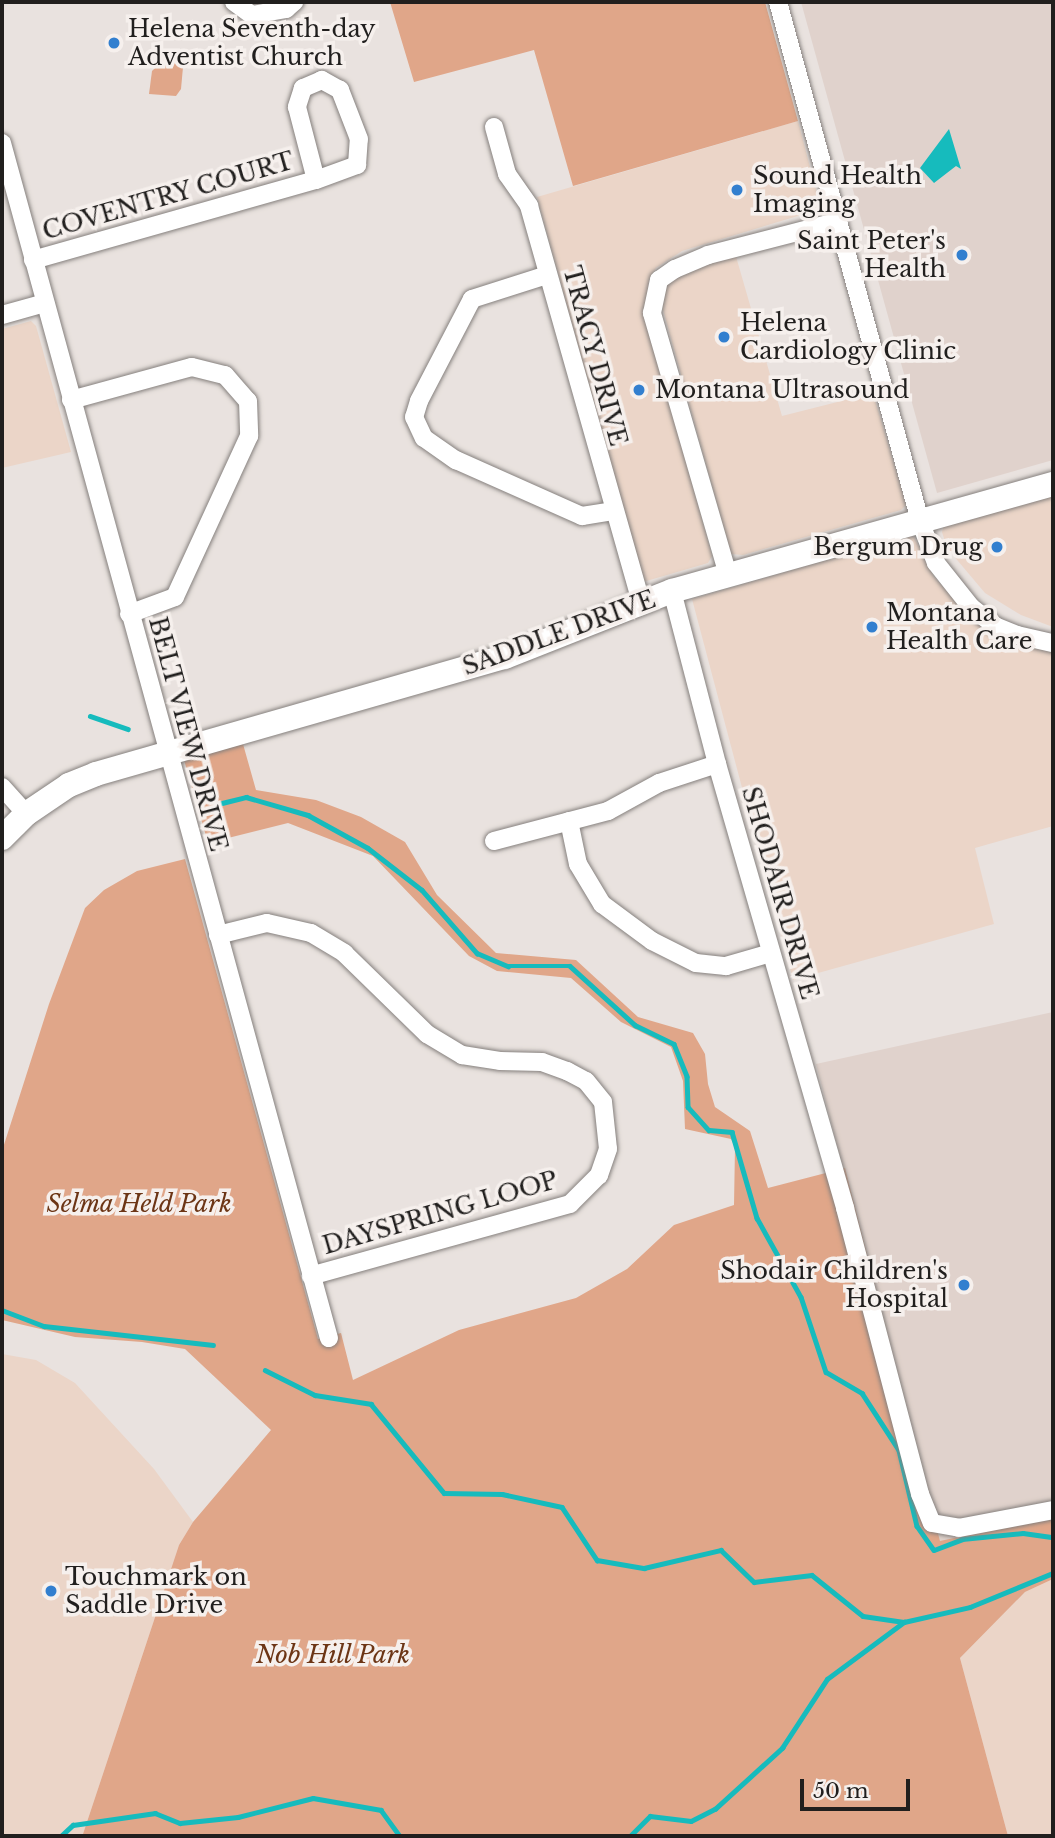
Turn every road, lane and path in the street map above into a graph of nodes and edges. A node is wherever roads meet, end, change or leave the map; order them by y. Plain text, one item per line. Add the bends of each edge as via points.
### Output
1 (234, 2) edge
2 (294, 2) edge
3 (778, 2) edge
4 (494, 127) dead end
5 (2, 143) edge
6 (316, 180) junction
7 (839, 221) junction
8 (33, 260) junction
9 (547, 275) junction
10 (46, 303) junction
11 (2, 315) edge
12 (71, 400) junction
13 (1053, 484) edge
14 (612, 511) junction
15 (920, 521) junction
16 (728, 575) junction
17 (672, 591) junction
18 (641, 601) junction
19 (129, 614) junction
20 (1053, 643) edge
21 (168, 751) junction
22 (718, 764) junction
23 (2, 788) edge
24 (26, 814) junction
25 (569, 821) junction
26 (2, 838) edge
27 (494, 841) dead end
28 (218, 935) junction
29 (771, 953) junction
30 (311, 1276) junction
31 (328, 1338) dead end
32 (1053, 1510) edge

1 - 2 street via 252,15 286,9
3 - 7 street
4 - 9 street, TRACY DRIVE via 507,174 529,206
5 - 8 street, BELT VIEW DRIVE
6 - 6 street, COVENTRY COURT via 357,165 359,139 340,90 322,79 303,88 297,107
6 - 8 street, COVENTRY COURT
7 - 15 street
7 - 16 street via 708,255 659,280 652,313
8 - 10 street, BELT VIEW DRIVE
9 - 14 street, TRACY DRIVE
9 - 14 street via 472,299 414,417 424,438 456,460 582,516
10 - 11 street
10 - 12 street, BELT VIEW DRIVE
12 - 19 street, BELT VIEW DRIVE
12 - 19 street via 192,368 225,375 248,401 249,436 175,597
13 - 15 street, SADDLE DRIVE
14 - 18 street, TRACY DRIVE
15 - 16 street, SADDLE DRIVE
15 - 20 street via 936,563 971,607 995,626
16 - 17 street, SADDLE DRIVE
17 - 18 street, SADDLE DRIVE
17 - 22 street, SHODAIR DRIVE
18 - 21 street, SADDLE DRIVE via 505,657
19 - 21 street, BELT VIEW DRIVE
21 - 24 street, SADDLE DRIVE via 69,785
21 - 28 street, BELT VIEW DRIVE
22 - 25 street via 659,783 608,811
22 - 29 street, SHODAIR DRIVE
23 - 24 street
24 - 26 street, SADDLE DRIVE
25 - 27 street
25 - 29 street via 578,864 602,904 652,942 696,963 726,966
28 - 30 street, BELT VIEW DRIVE
28 - 30 street, DAYSPRING LOOP via 267,923 311,933 344,953 427,1034 462,1055 542,1062 586,1080 603,1102 608,1149 599,1175 570,1204
29 - 32 street, SHODAIR DRIVE via 845,1208 920,1494 932,1523 959,1528
30 - 31 street, BELT VIEW DRIVE

